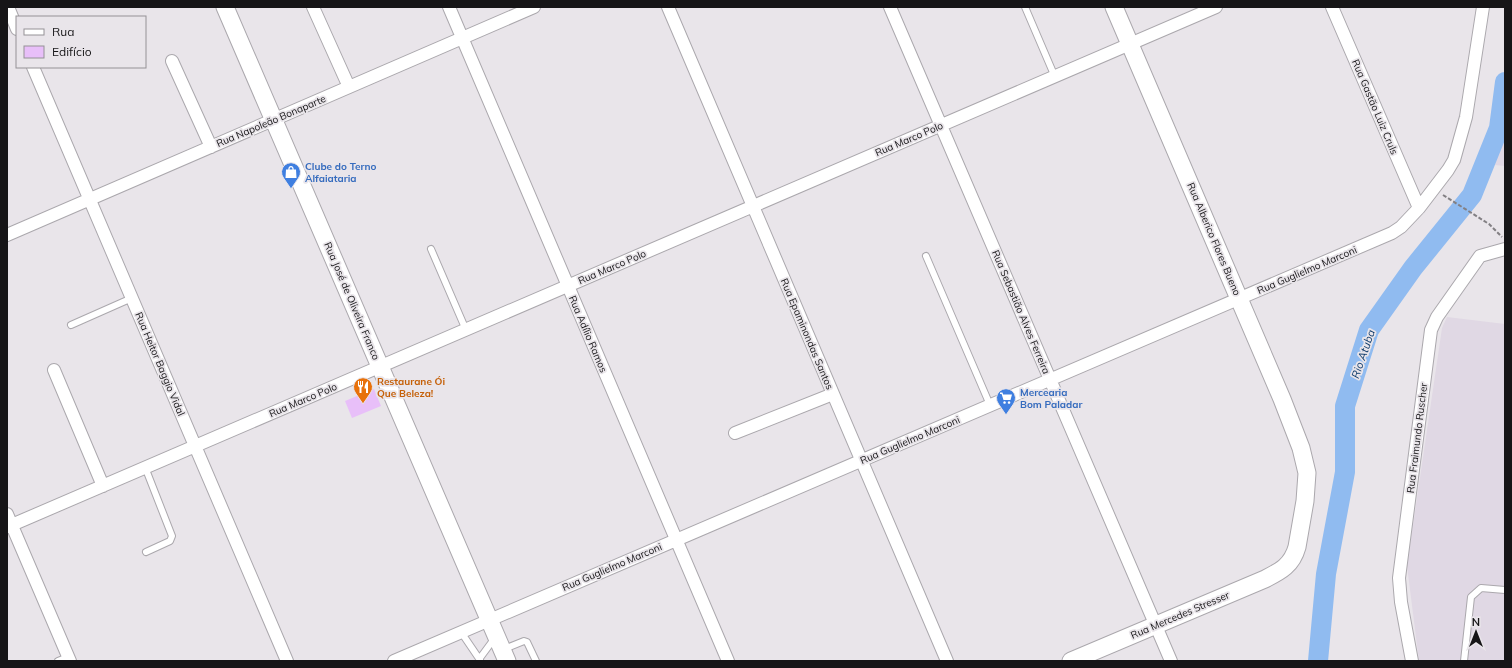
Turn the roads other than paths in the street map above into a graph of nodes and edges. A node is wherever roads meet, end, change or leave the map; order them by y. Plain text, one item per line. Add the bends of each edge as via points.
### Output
1 (8, 7) edge
2 (225, 7) edge
3 (314, 7) edge
4 (449, 7) edge
5 (534, 7) edge
6 (668, 7) edge
7 (890, 7) edge
8 (1025, 7) edge
9 (1114, 7) edge
10 (1216, 7) edge
11 (1332, 7) edge
12 (1483, 7) edge
13 (16, 27) edge
14 (462, 38) junction
15 (1130, 44) junction
16 (172, 61) dead end
17 (33, 68) edge
18 (1055, 77) junction
19 (349, 87) junction
20 (274, 120) junction
21 (941, 126) junction
22 (211, 147) junction
23 (90, 199) junction
24 (753, 206) junction
25 (1419, 208) junction
26 (7, 235) edge
27 (431, 249) dead end
28 (1505, 249) edge
29 (926, 256) dead end
30 (568, 286) junction
31 (132, 298) junction
32 (1239, 299) junction
33 (71, 325) dead end
34 (466, 330) junction
35 (380, 367) junction
36 (54, 370) dead end
37 (1050, 380) junction
38 (833, 394) junction
39 (990, 405) junction
40 (735, 433) dead end
41 (195, 446) junction
42 (861, 461) junction
43 (145, 467) junction
44 (103, 486) junction
45 (9, 522) edge
46 (676, 540) junction
47 (146, 552) dead end
48 (1288, 566) joint
49 (1505, 590) edge
50 (489, 620) junction
51 (1156, 625) junction
52 (461, 632) junction
53 (502, 649) edge
54 (65, 660) edge
55 (287, 661) edge
56 (394, 661) edge
57 (480, 661) edge
58 (536, 661) edge
59 (728, 661) edge
60 (947, 661) edge
61 (1071, 661) edge
62 (1171, 661) edge
63 (1412, 661) edge
64 (1464, 661) edge

1 - 13 street
2 - 20 street, Rua José de Oliveira Franco
3 - 19 street
4 - 14 street, Rua Adílio Ramos
5 - 14 street, Rua Napoleão Bonaparte
6 - 24 street, Rua Epaminondas Santos
7 - 21 street, Rua Sebastião Alves Ferreira
8 - 18 lane
9 - 15 street, Rua Alberico Flores Bueno
10 - 15 street, Rua Marco Polo
11 - 25 street, Rua Gastão Luiz Cruls
12 - 25 street, Rua Guglielmo Marconi via 1468,109 1459,146 1448,170
14 - 19 street, Rua Napoleão Bonaparte
14 - 30 street, Rua Adílio Ramos
15 - 18 street, Rua Marco Polo
15 - 32 street, Rua Alberico Flores Bueno
16 - 22 street
17 - 23 street, Rua Heitor Baggio Vidal
18 - 21 street, Rua Marco Polo
19 - 20 street, Rua Napoleão Bonaparte
20 - 22 street, Rua Napoleão Bonaparte
20 - 35 street, Rua José de Oliveira Franco
21 - 24 street, Rua Marco Polo
21 - 37 street, Rua Sebastião Alves Ferreira
22 - 23 street, Rua Napoleão Bonaparte
23 - 26 street, Rua Napoleão Bonaparte
23 - 31 street, Rua Heitor Baggio Vidal
24 - 30 street, Rua Marco Polo
24 - 38 street, Rua Epaminondas Santos
25 - 32 street, Rua Guglielmo Marconi via 1392,233
27 - 34 lane
28 - 63 street, Rua Fraimundo Ruscher via 1480,256 1430,330 1400,578 1401,602
29 - 39 lane
30 - 34 street, Rua Marco Polo
30 - 46 street, Rua Adílio Ramos
31 - 33 lane
31 - 41 street, Rua Heitor Baggio Vidal
32 - 37 street, Rua Guglielmo Marconi
32 - 48 street, Rua Alberico Flores Bueno via 1289,415 1307,473 1297,547
34 - 35 street, Rua Marco Polo
35 - 41 street, Rua Marco Polo
35 - 50 street, Rua José de Oliveira Franco
36 - 44 street
37 - 39 street, Rua Guglielmo Marconi
37 - 51 street, Rua Sebastião Alves Ferreira
38 - 40 street
38 - 42 street, Rua Epaminondas Santos
39 - 42 street, Rua Guglielmo Marconi
41 - 43 street, Rua Marco Polo
41 - 55 street, Rua Heitor Baggio Vidal
42 - 46 street, Rua Guglielmo Marconi
42 - 60 street, Rua Epaminondas Santos
43 - 44 street, Rua Marco Polo
43 - 47 lane via 172,536 170,541
44 - 45 street, Rua Marco Polo
45 - 54 street
46 - 50 street, Rua Guglielmo Marconi
46 - 59 street, Rua Adílio Ramos
48 - 51 street, Rua Mercedes Stresser via 1269,577
49 - 64 lane via 1481,588 1471,597
50 - 52 street, Rua Guglielmo Marconi
50 - 53 street, Rua José de Oliveira Franco
51 - 61 street, Rua Mercedes Stresser
51 - 62 street, Rua Sebastião Alves Ferreira
52 - 56 street, Rua Guglielmo Marconi
52 - 57 lane
53 - 57 lane
53 - 58 lane via 527,642

